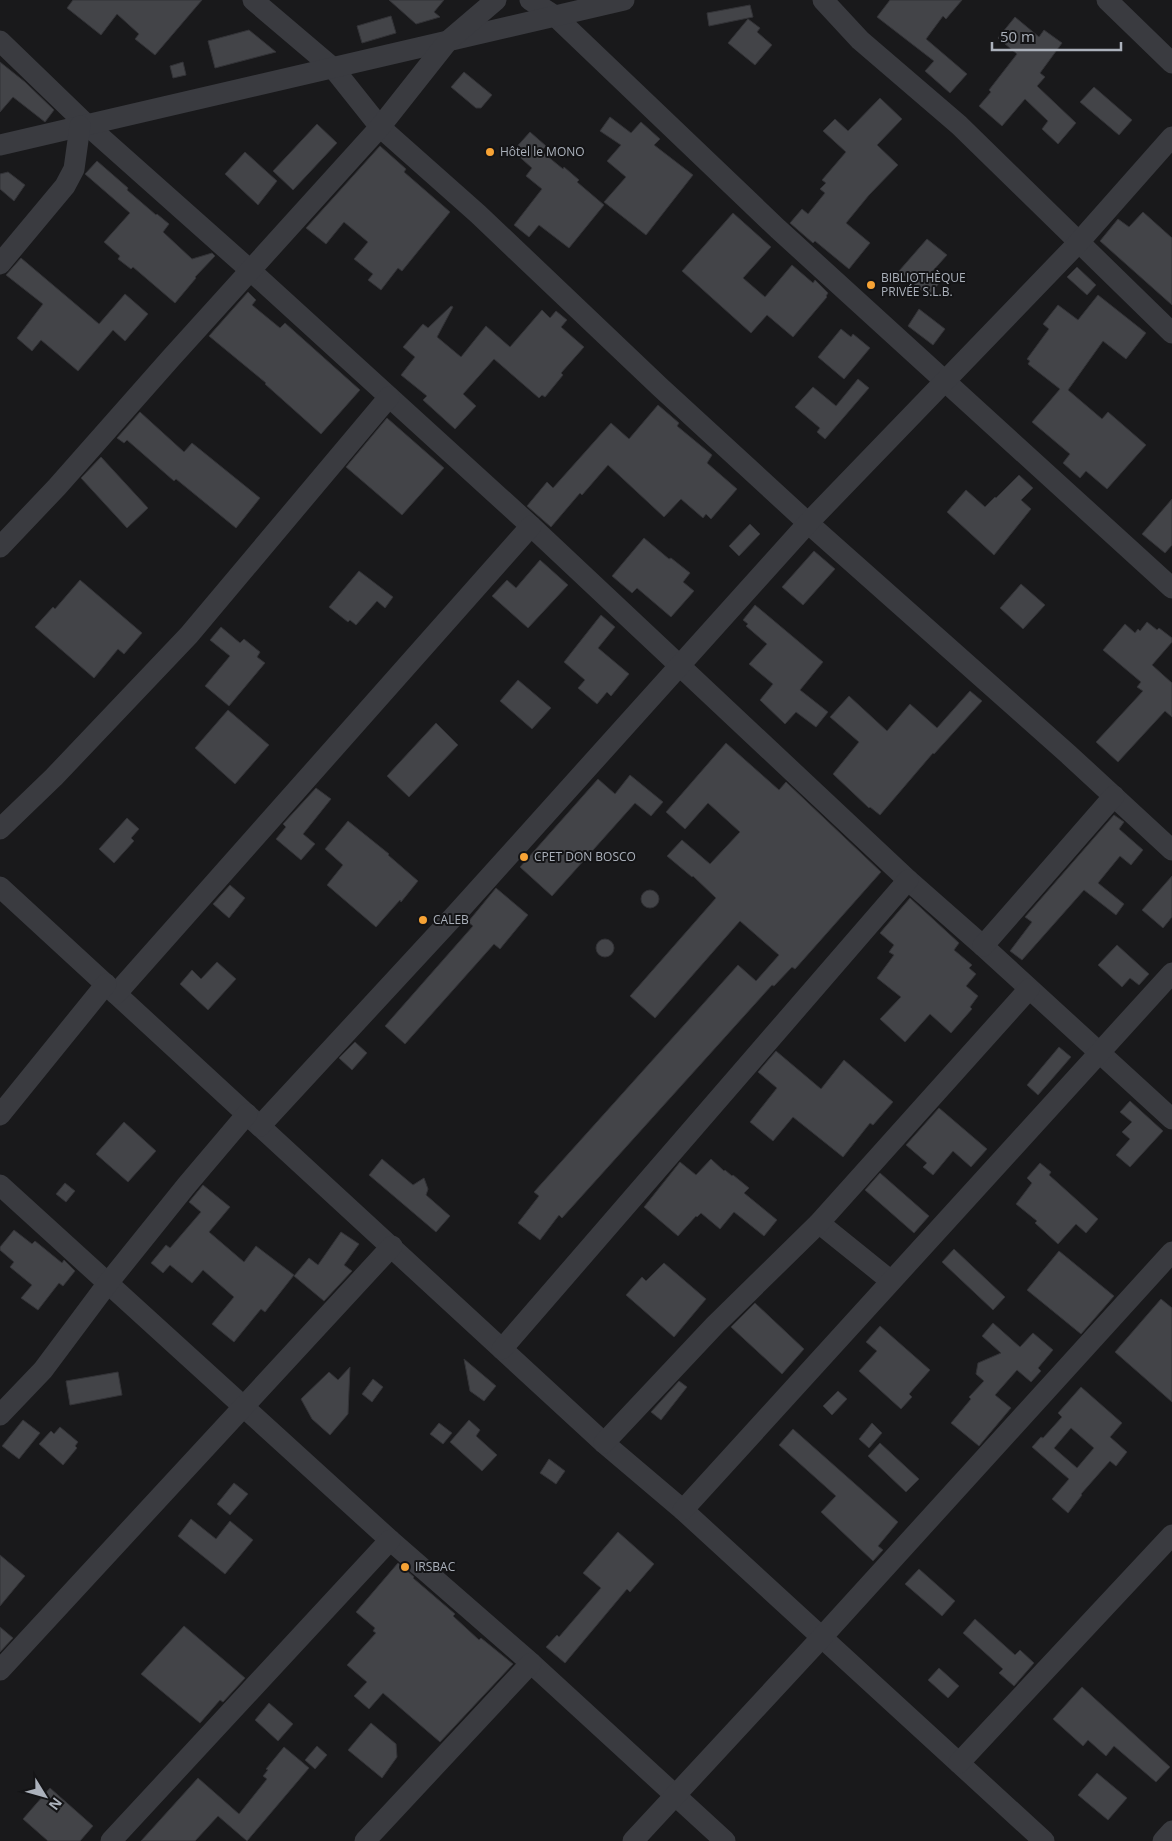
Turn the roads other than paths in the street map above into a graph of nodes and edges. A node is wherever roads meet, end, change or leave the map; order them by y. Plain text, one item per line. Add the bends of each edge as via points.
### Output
1 (253, 0) edge
2 (496, 0) edge
3 (530, 0) edge
4 (624, 0) edge
5 (823, 0) edge
6 (1107, 0) edge
7 (555, 16) junction
8 (0, 41) edge
9 (448, 41) junction
10 (1172, 63) edge
11 (333, 68) junction
12 (84, 126) junction
13 (380, 127) junction
14 (1172, 137) edge
15 (0, 145) edge
16 (1080, 242) junction
17 (0, 264) edge
18 (250, 270) junction
19 (1172, 333) edge
20 (945, 381) junction
21 (389, 397) junction
22 (808, 523) junction
23 (532, 526) junction
24 (0, 547) edge
25 (1172, 588) edge
26 (681, 666) junction
27 (1114, 796) junction
28 (0, 829) edge
29 (1172, 850) edge
30 (908, 880) junction
31 (0, 887) edge
32 (983, 946) junction
33 (1172, 973) edge
34 (111, 989) junction
35 (1029, 989) junction
36 (1099, 1053) junction
37 (0, 1115) edge
38 (1172, 1119) edge
39 (253, 1120) junction
40 (0, 1185) edge
41 (819, 1223) junction
42 (392, 1246) junction
43 (1172, 1252) edge
44 (891, 1281) junction
45 (108, 1283) junction
46 (502, 1349) junction
47 (244, 1406) junction
48 (0, 1415) edge
49 (604, 1443) junction
50 (683, 1510) junction
51 (1172, 1535) edge
52 (390, 1540) junction
53 (822, 1637) junction
54 (531, 1663) junction
55 (0, 1670) edge
56 (959, 1763) junction
57 (675, 1796) junction
58 (1172, 1831) edge
59 (110, 1841) edge
60 (366, 1841) edge
61 (633, 1841) edge
62 (725, 1841) edge
63 (1044, 1841) edge
64 (1163, 1841) edge

1 - 11 street
2 - 9 street
3 - 7 street
4 - 7 street
5 - 16 street via 860,40 959,125
6 - 10 street
7 - 9 street
7 - 20 street via 778,229
8 - 12 street
9 - 11 street
9 - 13 street
11 - 12 street
11 - 13 street
12 - 15 street
12 - 17 street via 74,170 65,186
12 - 18 street
13 - 18 street
13 - 22 street via 478,214
14 - 16 street
16 - 19 street
16 - 20 street
18 - 21 street
18 - 24 street
20 - 22 street
20 - 25 street
21 - 23 street
21 - 28 street via 189,635
22 - 26 street
22 - 27 street
23 - 26 street
23 - 34 street
26 - 30 street
26 - 39 street via 457,913
27 - 29 street
27 - 32 street
30 - 32 street
30 - 46 street
31 - 34 street
32 - 35 street
33 - 36 street
34 - 37 street
34 - 39 street
35 - 36 street
35 - 41 street
36 - 38 street
36 - 44 street
39 - 42 street
39 - 45 street via 186,1186
40 - 45 street
41 - 44 street
41 - 49 street via 715,1325
42 - 46 street
42 - 47 street
43 - 53 street
44 - 50 street
45 - 47 street
45 - 48 street via 43,1370
46 - 49 street
47 - 52 street
47 - 55 street
49 - 50 street
50 - 53 street
51 - 56 street
52 - 54 street
52 - 59 street
53 - 56 street
53 - 57 street
54 - 57 street
54 - 60 street
56 - 63 street
57 - 61 street
57 - 62 street
58 - 64 street

